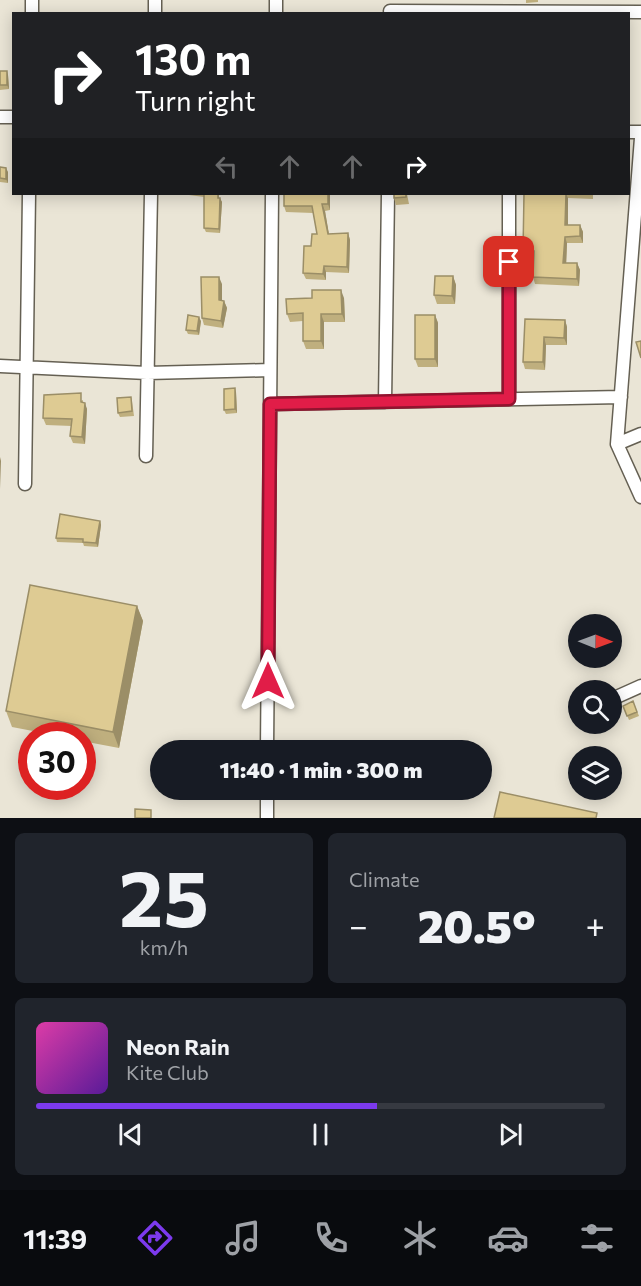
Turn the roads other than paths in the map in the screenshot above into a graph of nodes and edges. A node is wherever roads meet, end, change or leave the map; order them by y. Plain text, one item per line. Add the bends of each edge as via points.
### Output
1 (526, 6) edge
2 (390, 8) edge
3 (641, 12) edge
4 (641, 138) edge
5 (29, 195) edge
6 (151, 195) edge
7 (272, 195) edge
8 (388, 195) edge
9 (509, 195) edge
10 (639, 199) edge
11 (0, 366) edge
12 (27, 367) junction
13 (270, 370) junction
14 (147, 373) junction
15 (621, 397) junction
16 (509, 399) junction
17 (385, 402) junction
18 (270, 404) junction
19 (641, 434) edge
20 (617, 444) junction
21 (146, 456) dead end
22 (25, 484) dead end
23 (641, 497) edge
24 (641, 686) edge
25 (622, 695) edge
26 (267, 740) edge
27 (267, 800) edge
28 (267, 818) edge

1 - 2 street
1 - 3 street
4 - 10 street
5 - 12 street
6 - 14 street
7 - 13 street
8 - 17 street
9 - 16 street
10 - 15 street
11 - 12 street
12 - 14 street
12 - 22 street
13 - 14 street
13 - 18 street
14 - 21 street
15 - 16 street
15 - 20 street
16 - 17 street
17 - 18 street
18 - 26 street
19 - 20 street
20 - 23 street
24 - 25 street
27 - 28 street

